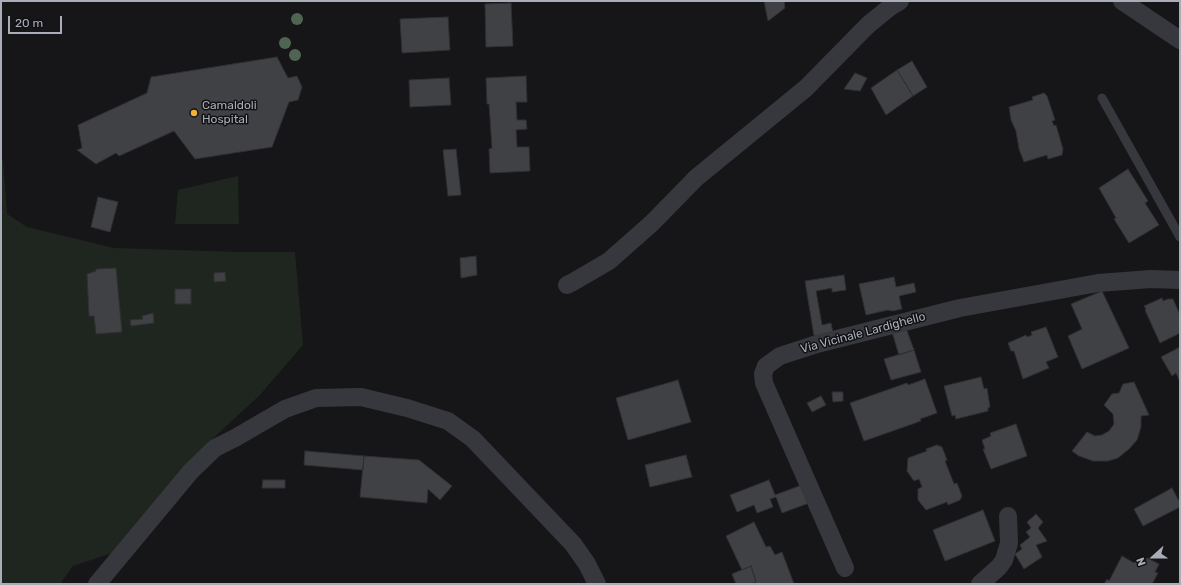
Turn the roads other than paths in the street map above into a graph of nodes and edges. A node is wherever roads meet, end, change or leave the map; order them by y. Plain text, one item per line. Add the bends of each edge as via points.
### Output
1 (900, 1) edge
2 (1122, 1) edge
3 (1180, 40) edge
4 (1102, 98) dead end
5 (1180, 237) edge
6 (1180, 280) edge
7 (567, 285) dead end
8 (1008, 516) dead end
9 (845, 568) dead end
10 (97, 584) edge
11 (596, 584) edge
12 (980, 584) edge

1 - 7 street via 868,26 806,88 696,178 652,223 609,261
2 - 3 street
4 - 5 lane
6 - 9 street, Via Vicinale Lardighello via 1151,279 1098,283 960,308 817,344 780,356 766,366 763,374 764,383
8 - 12 street via 1009,543 1004,560
10 - 11 street via 191,470 215,448 285,409 316,398 361,397 448,421 473,440 573,544 587,564

